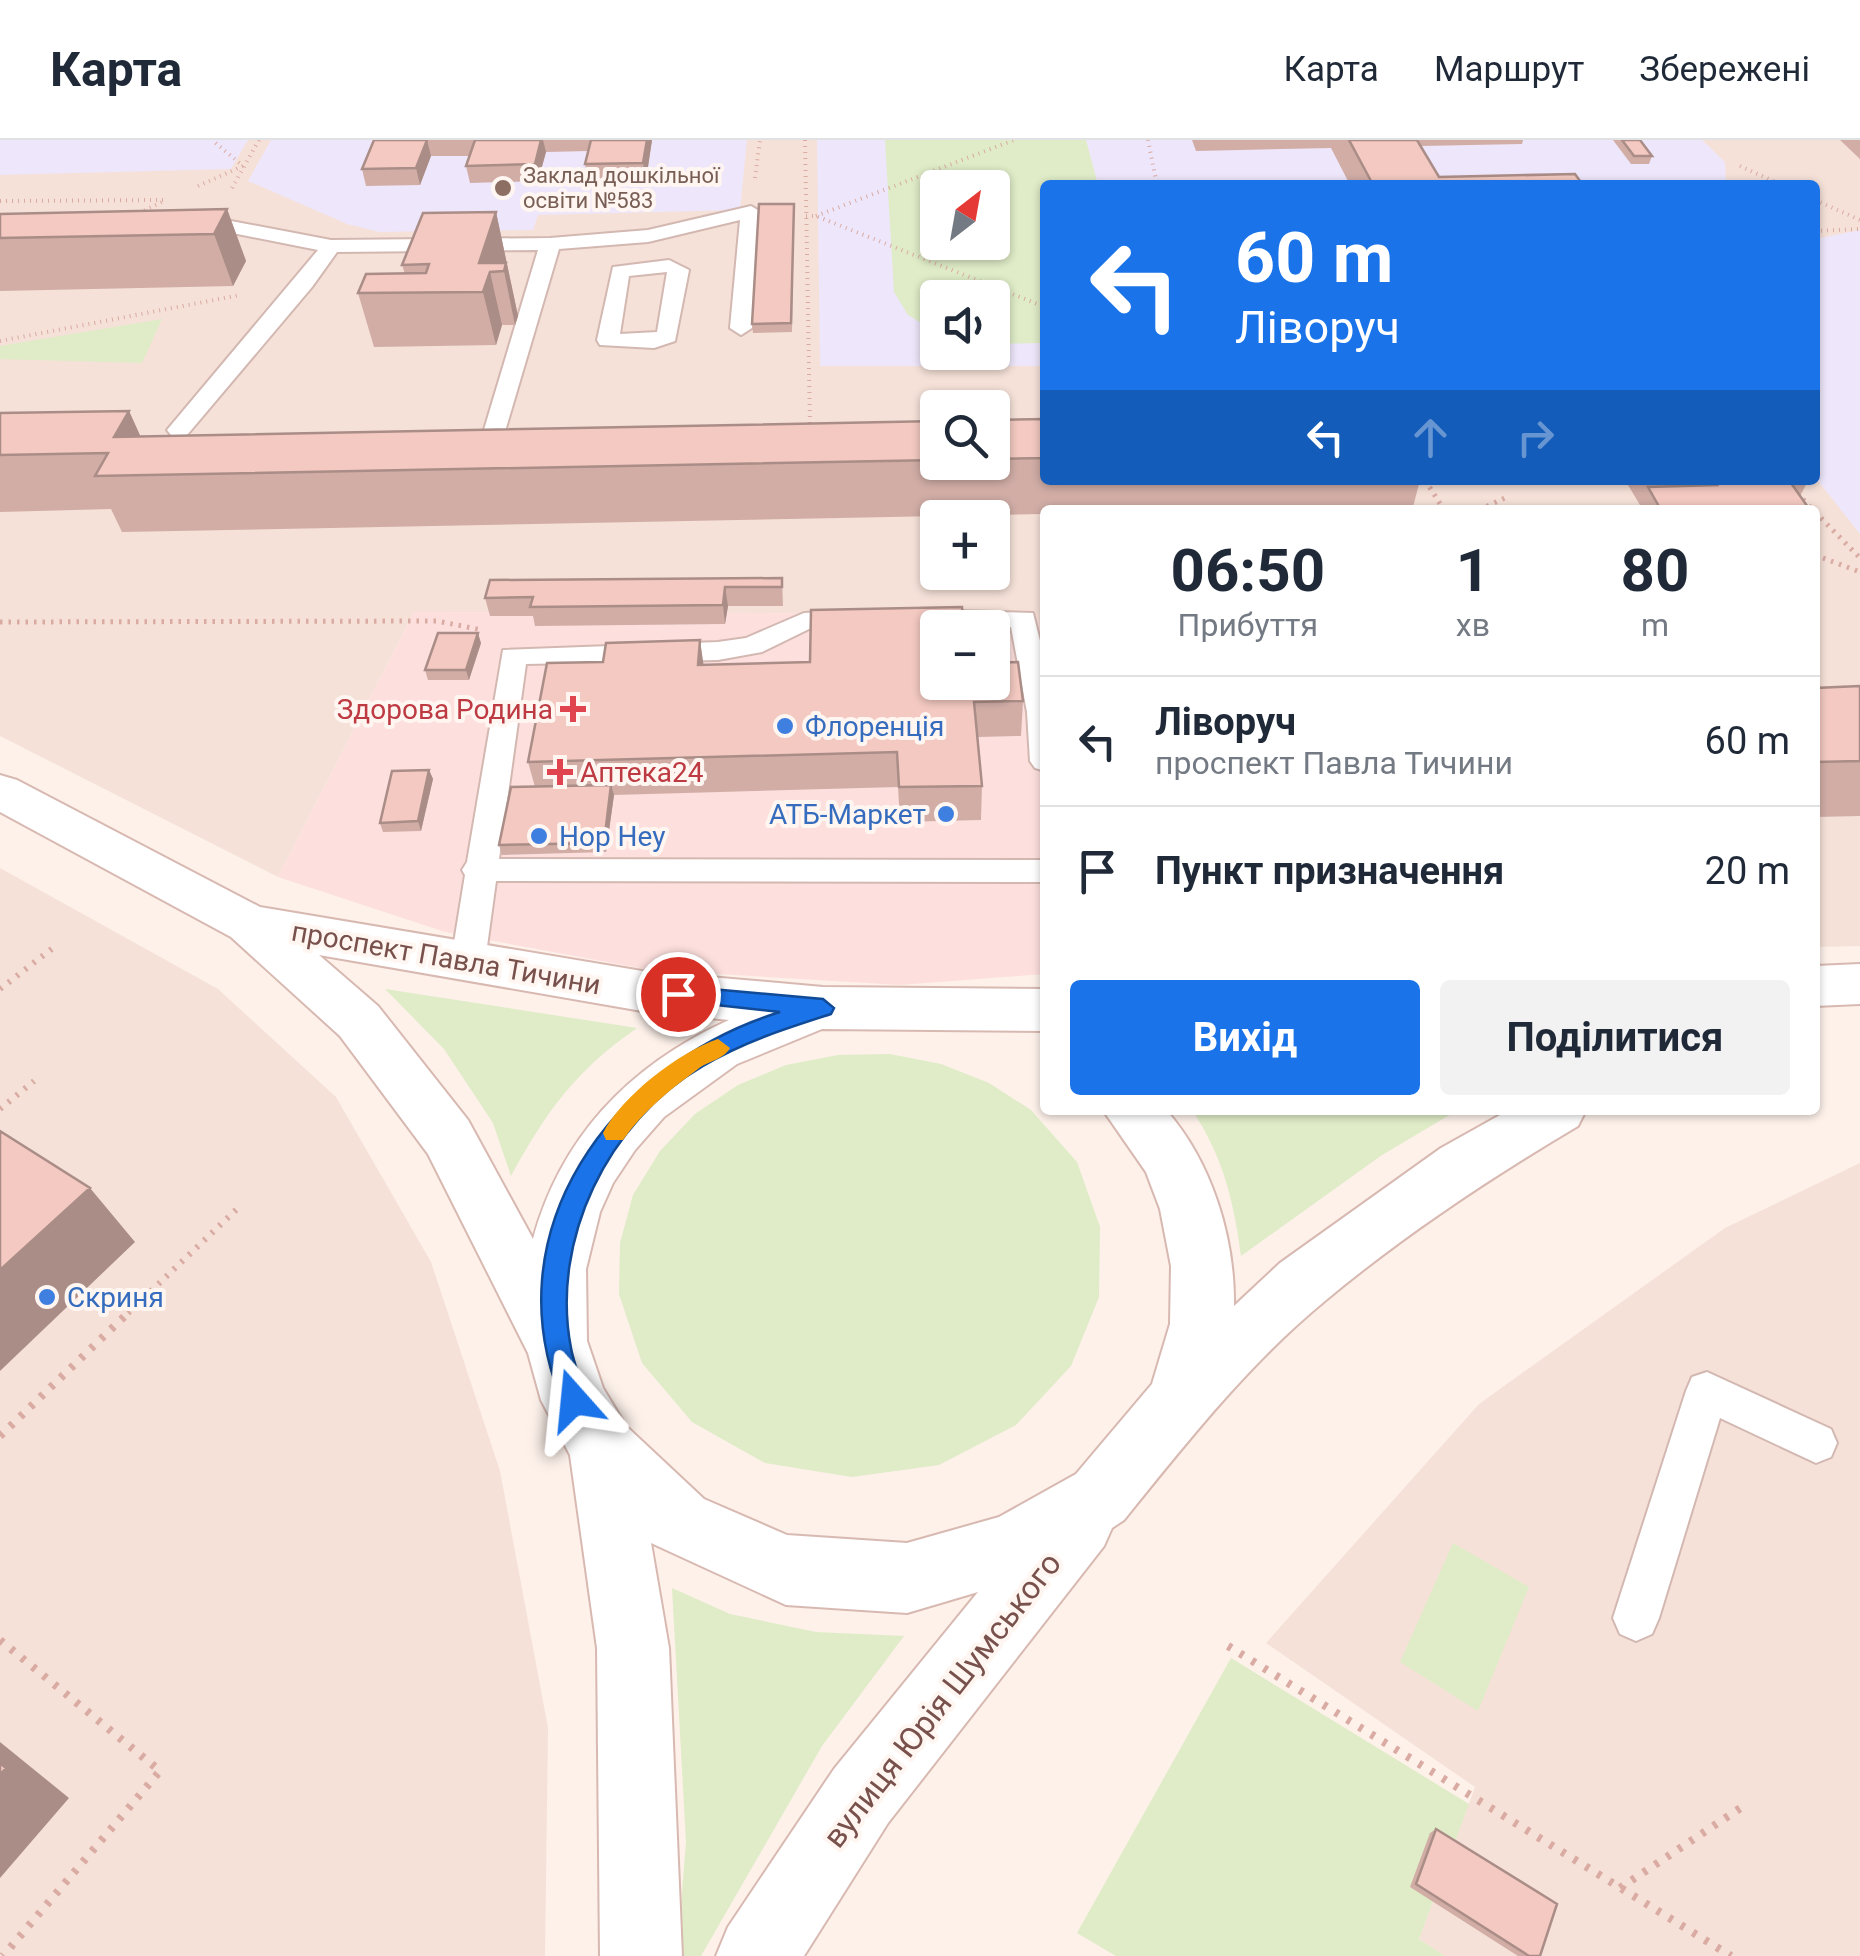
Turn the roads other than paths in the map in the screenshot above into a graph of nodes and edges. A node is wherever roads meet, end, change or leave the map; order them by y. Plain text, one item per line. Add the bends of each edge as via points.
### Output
1 (648, 236) junction
2 (175, 239) edge
3 (550, 244) junction
4 (331, 246) junction
5 (648, 266) dead end
6 (742, 328) dead end
7 (179, 430) dead end
8 (495, 433) edge
9 (1040, 698) edge
10 (0, 791) edge
11 (478, 870) junction
12 (1040, 871) edge
13 (249, 924) junction
14 (468, 961) junction
15 (1860, 984) edge
16 (1820, 986) edge
17 (823, 1008) junction
18 (1022, 1011) edge
19 (1040, 1035) edge
20 (1137, 1115) edge
21 (1549, 1115) edge
22 (558, 1348) junction
23 (1179, 1400) junction
24 (1816, 1444) dead end
25 (602, 1448) junction
26 (1100, 1497) junction
27 (1636, 1618) dead end
28 (640, 1956) edge
29 (756, 1956) edge

1 - 3 lane
1 - 5 lane
1 - 6 lane via 751,212
2 - 4 lane via 210,223
3 - 4 lane
3 - 8 lane
4 - 7 lane
9 - 11 lane via 1023,619 818,619 752,646 718,651 512,656
10 - 13 street, проспект Павла Тичини
11 - 12 lane
11 - 14 lane
13 - 14 street, проспект Павла Тичини
13 - 22 street, проспект Павла Тичини via 359,1021 448,1137
14 - 17 street, проспект Павла Тичини via 642,991
15 - 16 street
17 - 18 street, проспект Павла Тичини
17 - 22 street, проспект Павла Тичини via 769,1024 693,1060 628,1114 581,1182 556,1262
18 - 19 street, проспект Павла Тичини
20 - 23 street, проспект Павла Тичини via 1183,1186 1202,1254 1202,1327
21 - 23 street, проспект Павла Тичини via 1462,1165 1302,1282
22 - 25 street, проспект Павла Тичини via 574,1400
23 - 26 street, проспект Павла Тичини
24 - 27 lane via 1706,1391
25 - 26 street, проспект Павла Тичини via 680,1523 786,1570 907,1578 1012,1548
25 - 28 street via 633,1648
26 - 29 street, вулиця Юрія Шумського via 861,1796

